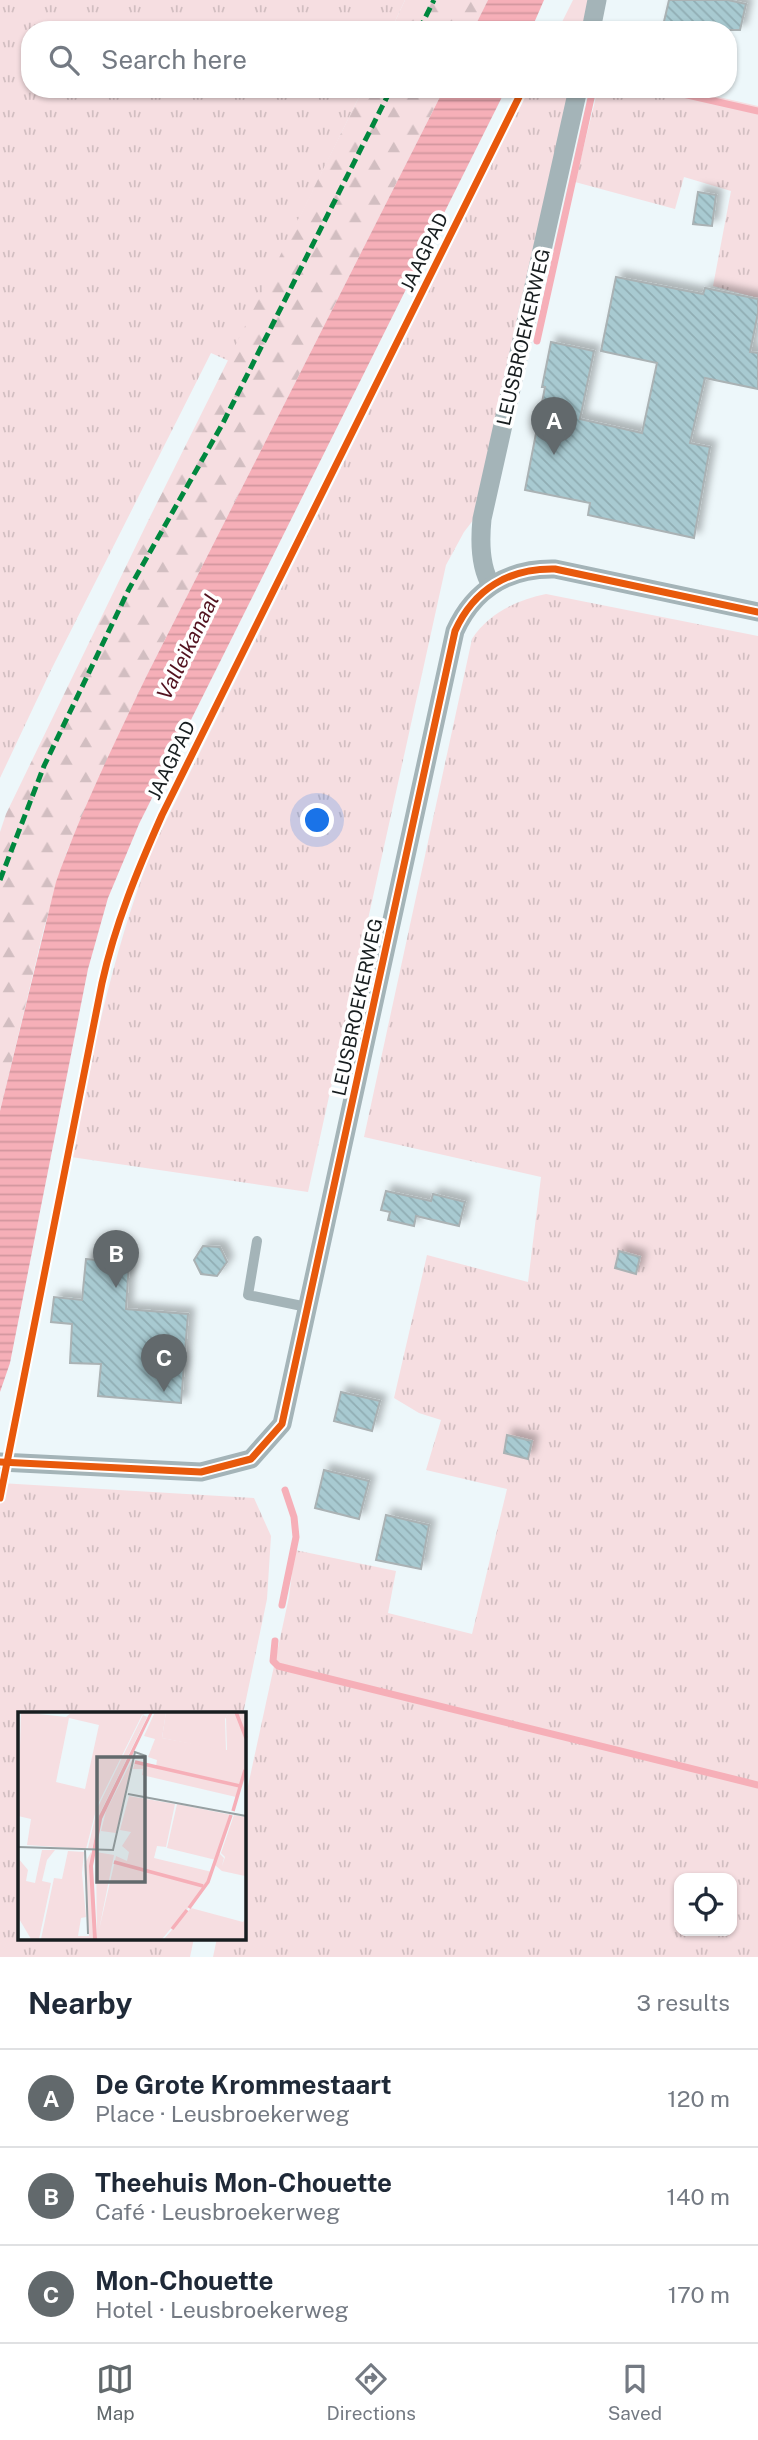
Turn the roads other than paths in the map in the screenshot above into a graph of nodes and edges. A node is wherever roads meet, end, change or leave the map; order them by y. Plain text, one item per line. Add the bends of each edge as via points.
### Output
1 (597, 0) edge
2 (593, 21) edge
3 (576, 98) edge
4 (491, 585) junction
5 (758, 612) edge
6 (257, 1241) dead end
7 (307, 1307) junction
8 (0, 1462) edge

1 - 2 street
3 - 4 street, LEUSBROEKERWEG via 482,519 481,547
4 - 5 street, LEUSBROEKERWEG via 512,574 555,569
4 - 7 street, LEUSBROEKERWEG via 471,603 455,631
6 - 7 lane via 248,1295
7 - 8 street, LEUSBROEKERWEG via 282,1424 251,1459 201,1472

